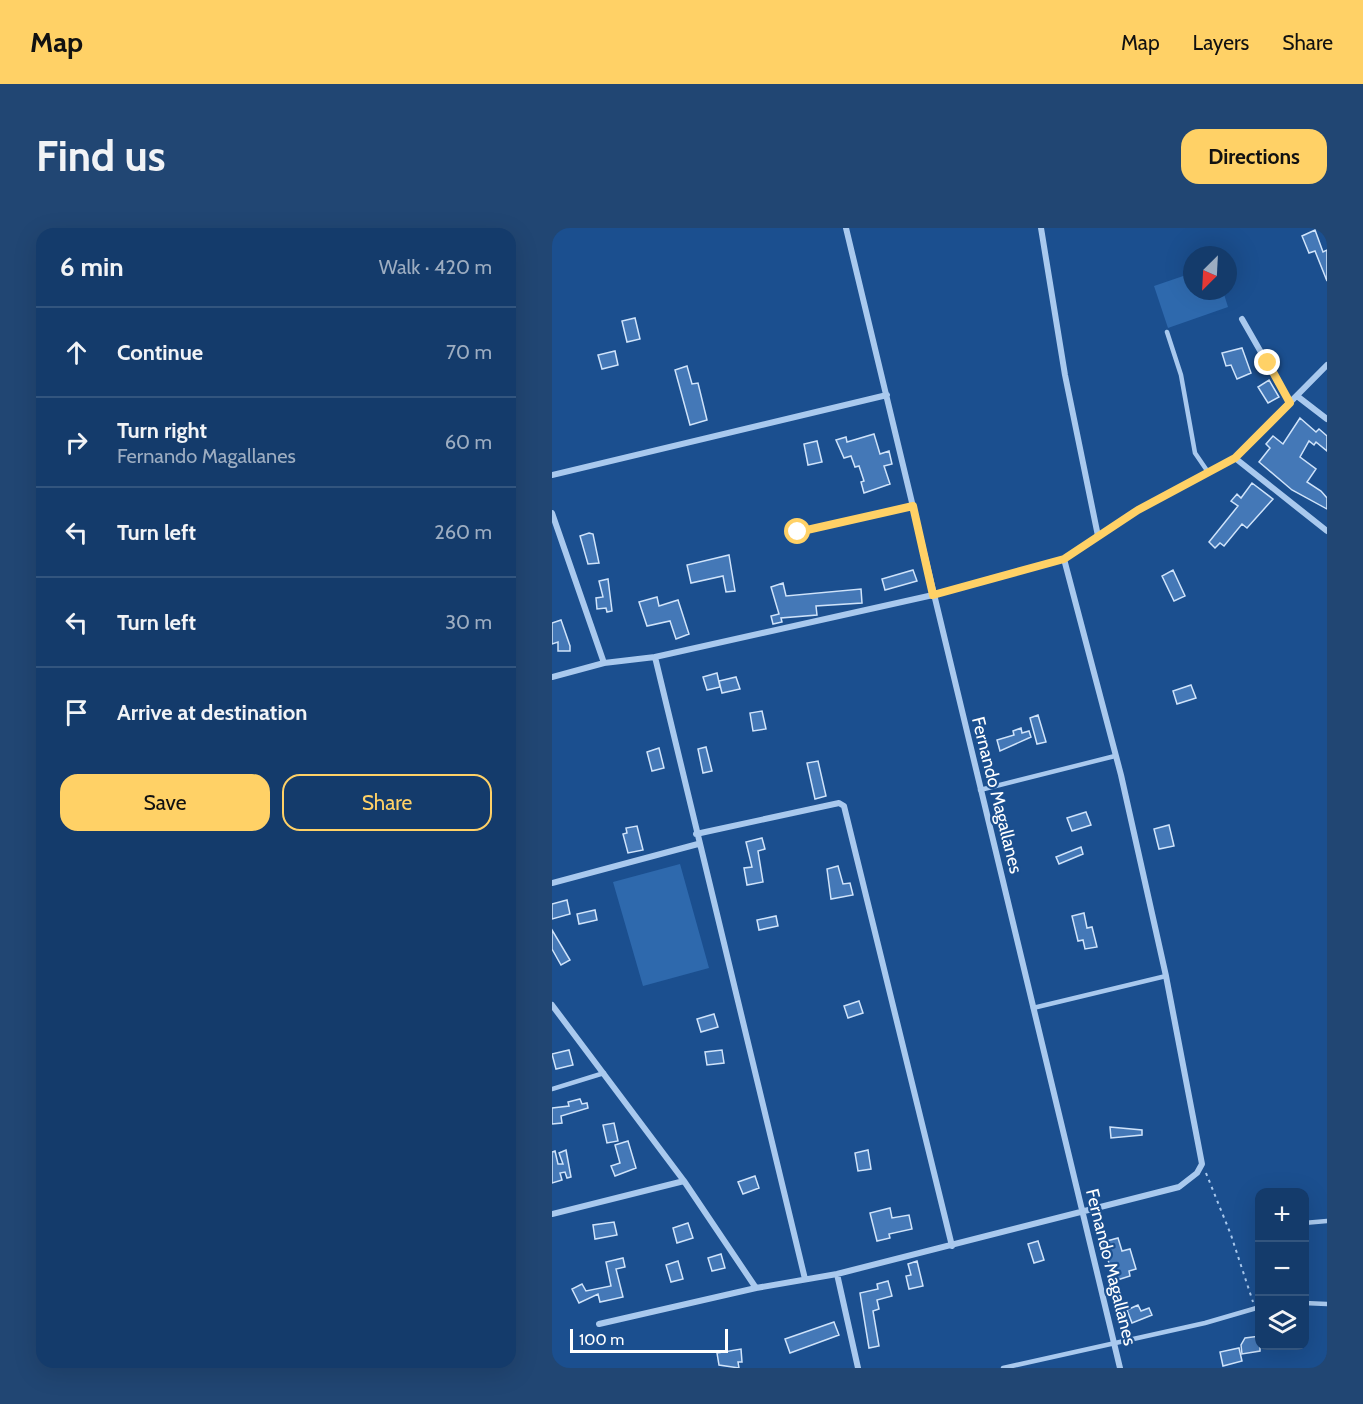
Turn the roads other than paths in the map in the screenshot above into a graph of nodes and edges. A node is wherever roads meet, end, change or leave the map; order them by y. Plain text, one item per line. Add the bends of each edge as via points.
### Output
1 (846, 228) edge
2 (1041, 228) edge
3 (1242, 319) dead end
4 (1167, 332) dead end
5 (1327, 365) edge
6 (887, 395) junction
7 (1297, 396) junction
8 (1290, 403) junction
9 (1327, 419) edge
10 (1235, 458) junction
11 (1208, 472) junction
12 (552, 475) edge
13 (913, 506) junction
14 (552, 513) edge
15 (1327, 531) edge
16 (798, 532) dead end
17 (1098, 536) junction
18 (1064, 559) junction
19 (933, 595) junction
20 (655, 657) junction
21 (604, 663) junction
22 (552, 677) edge
23 (1115, 756) junction
24 (980, 790) junction
25 (696, 834) junction
26 (698, 844) junction
27 (552, 883) edge
28 (1167, 976) junction
29 (552, 1005) edge
30 (1033, 1008) junction
31 (604, 1073) junction
32 (552, 1089) edge
33 (684, 1182) junction
34 (1082, 1212) junction
35 (552, 1214) edge
36 (1327, 1221) edge
37 (1309, 1223) edge
38 (952, 1246) junction
39 (837, 1274) junction
40 (805, 1279) junction
41 (756, 1288) junction
42 (1309, 1304) edge
43 (1327, 1304) edge
44 (1255, 1308) edge
45 (599, 1324) dead end
46 (1115, 1344) junction
47 (858, 1368) edge
48 (1003, 1368) edge
49 (1120, 1368) edge

1 - 6 street, Fernando Magallanes
2 - 17 street via 1065,375
3 - 8 street
4 - 11 lane via 1181,375 1195,453
5 - 7 street
6 - 12 street
6 - 13 street, Fernando Magallanes
7 - 8 street
7 - 9 street
8 - 10 street
10 - 11 street
10 - 15 street
11 - 17 street
13 - 16 lane
13 - 19 street, Fernando Magallanes
14 - 21 street
17 - 18 street
18 - 19 street
18 - 23 street
19 - 20 street
19 - 24 street, Fernando Magallanes
20 - 21 street
20 - 25 street
21 - 22 street
23 - 24 lane
23 - 28 street
24 - 30 street, Fernando Magallanes
25 - 26 street
25 - 38 street via 840,803 844,806
26 - 27 street
26 - 40 street
28 - 30 lane
28 - 34 street via 1202,1164 1197,1173 1179,1186
29 - 31 street
30 - 34 street, Fernando Magallanes
31 - 32 lane
31 - 33 street
33 - 35 street
33 - 41 street
34 - 38 street
34 - 46 street, Fernando Magallanes
36 - 37 lane
38 - 39 street
39 - 40 street
39 - 47 street
40 - 41 street
41 - 45 street
42 - 43 lane
44 - 46 lane
46 - 48 lane
46 - 49 street, Fernando Magallanes

